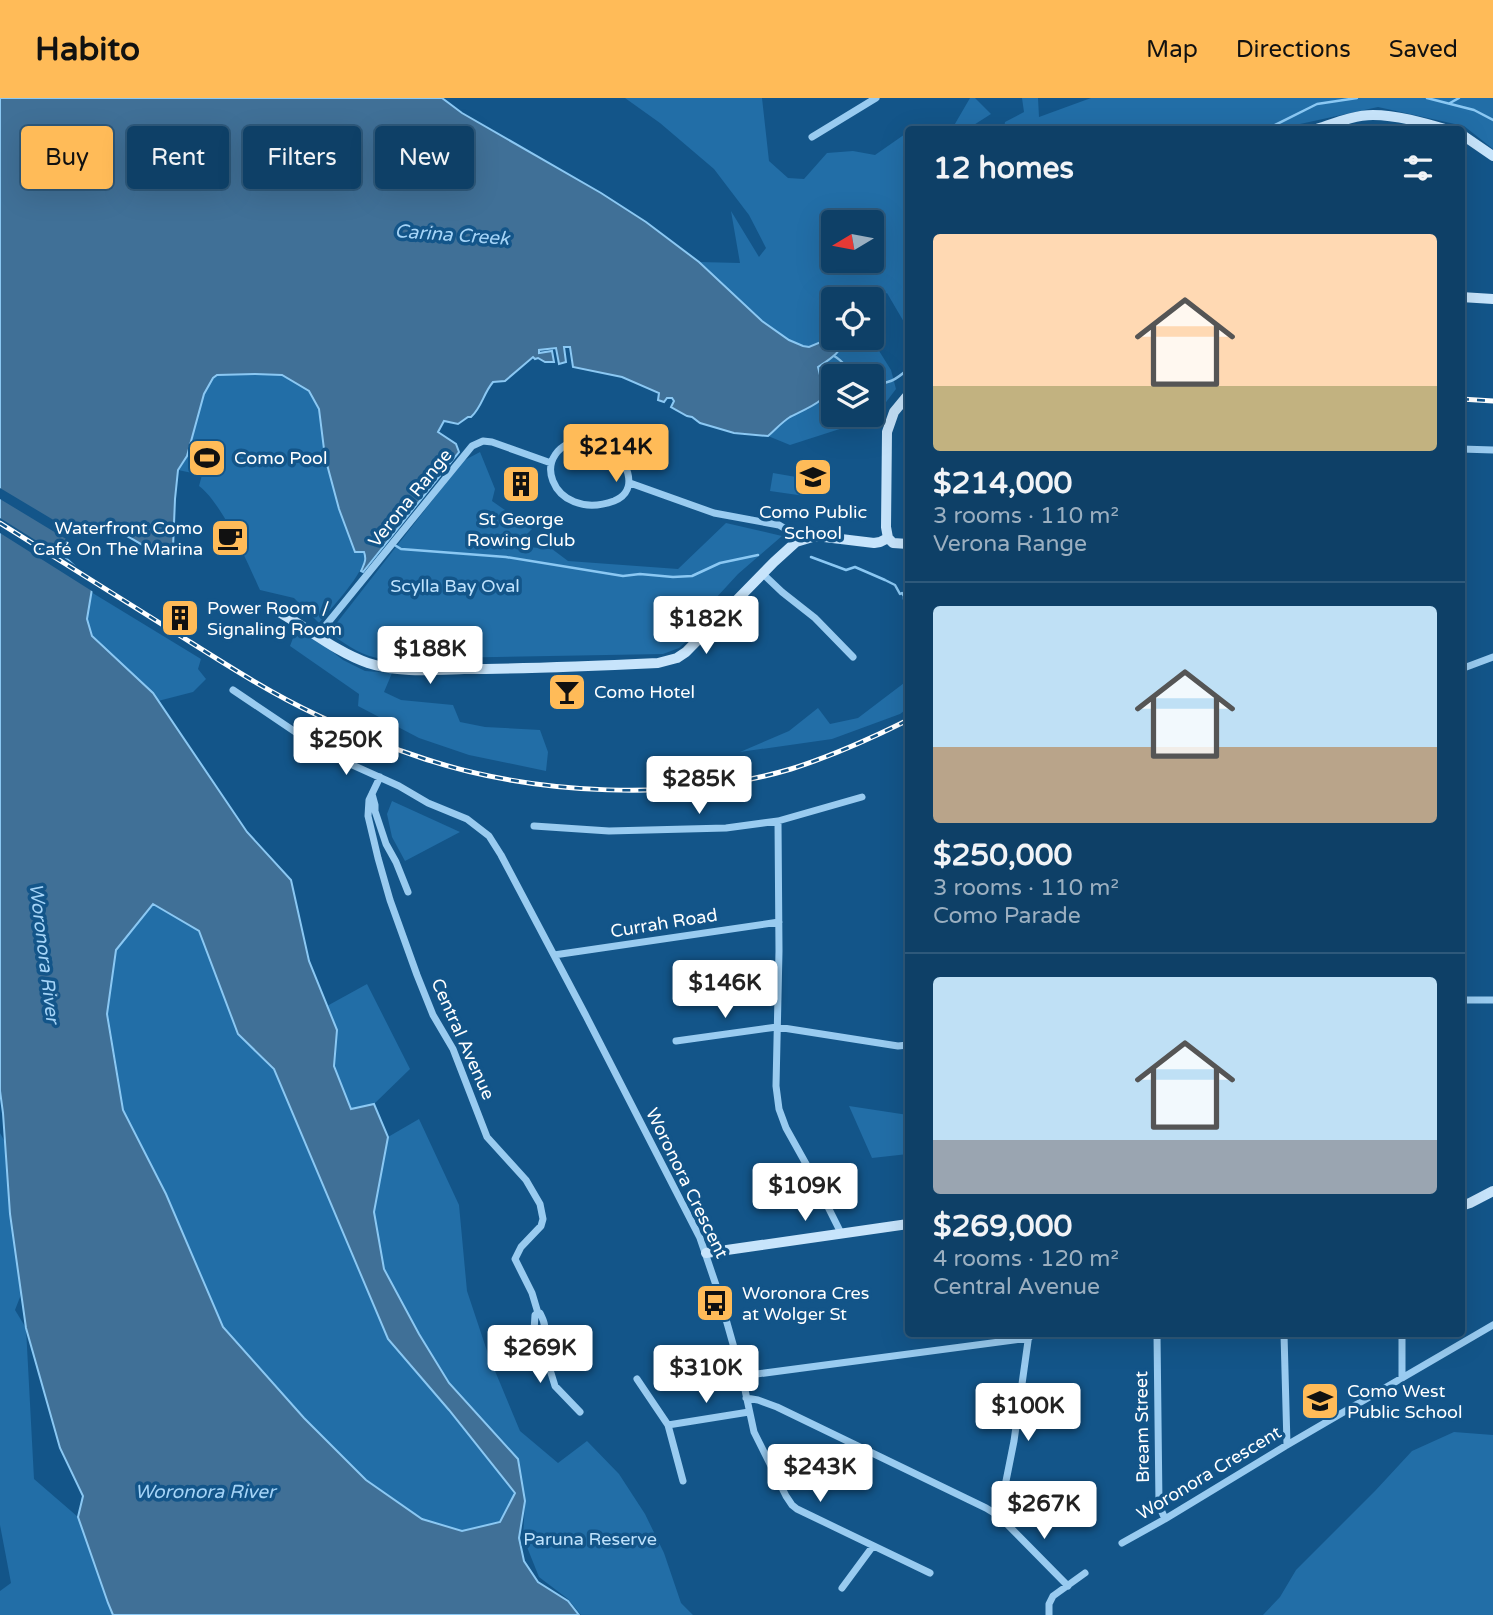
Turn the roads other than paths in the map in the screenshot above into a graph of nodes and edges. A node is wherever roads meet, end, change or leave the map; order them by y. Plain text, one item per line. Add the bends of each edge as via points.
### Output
1 (876, 98) edge
2 (1328, 126) edge
3 (1430, 126) edge
4 (812, 137) dead end
5 (1465, 137) edge
6 (1493, 156) edge
7 (1465, 297) edge
8 (1493, 299) edge
9 (905, 398) edge
10 (1465, 449) edge
11 (1493, 450) edge
12 (551, 463) junction
13 (630, 483) junction
14 (888, 538) junction
15 (796, 542) junction
16 (905, 544) edge
17 (763, 574) junction
18 (270, 607) dead end
19 (321, 637) junction
20 (853, 657) dead end
21 (1493, 657) edge
22 (1465, 668) edge
23 (233, 690) dead end
24 (380, 777) junction
25 (372, 793) junction
26 (862, 797) dead end
27 (778, 821) junction
28 (534, 826) dead end
29 (408, 892) dead end
30 (779, 922) junction
31 (554, 956) junction
32 (1465, 1000) edge
33 (1493, 1000) edge
34 (777, 1027) junction
35 (676, 1041) dead end
36 (905, 1045) edge
37 (1493, 1191) edge
38 (1465, 1205) edge
39 (905, 1224) edge
40 (841, 1233) junction
41 (706, 1253) junction
42 (1493, 1325) edge
43 (1022, 1337) edge
44 (1029, 1337) edge
45 (1157, 1337) edge
46 (1284, 1337) edge
47 (1402, 1337) edge
48 (742, 1376) junction
49 (637, 1378) dead end
50 (1402, 1378) junction
51 (746, 1398) junction
52 (580, 1412) dead end
53 (749, 1412) junction
54 (668, 1425) junction
55 (1287, 1445) junction
56 (683, 1482) dead end
57 (999, 1516) junction
58 (1165, 1519) junction
59 (1122, 1543) dead end
60 (873, 1546) junction
61 (930, 1573) dead end
62 (1085, 1573) dead end
63 (1068, 1586) junction
64 (842, 1588) dead end
65 (1049, 1612) edge

1 - 4 street
2 - 3 street via 1373,115
5 - 6 street
7 - 8 street
9 - 14 street via 887,432
10 - 11 street
12 - 13 street via 567,443 595,440 615,451
12 - 13 street via 557,488 566,499 581,505 615,500 627,493
12 - 19 street, Verona Range via 492,442 475,443 326,625
13 - 15 street via 714,513 779,525
14 - 15 street via 874,542 816,536
14 - 16 street
15 - 17 street
17 - 19 street via 686,653 658,663 394,669 366,663
17 - 20 street
18 - 19 street
21 - 22 street
23 - 24 street via 328,754
24 - 25 street, Central Avenue
24 - 31 street, Woronora Crescent via 481,829 496,846
25 - 29 street via 383,837
25 - 52 street, Central Avenue via 368,816 378,858 424,995 453,1049 487,1136 526,1180 540,1204 541,1226 515,1259 545,1325 539,1335 555,1386
26 - 27 street
27 - 28 street via 699,830
27 - 30 street
30 - 31 street, Currah Road
30 - 34 street
31 - 41 street, Woronora Crescent
32 - 33 street
34 - 35 street
34 - 36 street
34 - 40 street via 779,1109
37 - 38 street
39 - 40 street
40 - 41 street
41 - 48 street, Woronora Crescent
42 - 50 street, Woronora Crescent
43 - 48 street
44 - 57 street
45 - 58 street, Bream Street via 1159,1504
46 - 55 street
47 - 50 street
48 - 51 street, Woronora Crescent
49 - 54 street
50 - 55 street, Woronora Crescent
51 - 53 street, Woronora Crescent
51 - 57 street via 777,1407
53 - 54 street
53 - 60 street, Woronora Crescent via 761,1447 792,1505
54 - 56 street
55 - 58 street, Woronora Crescent
57 - 63 street
58 - 59 street, Woronora Crescent
60 - 61 street, Woronora Crescent
60 - 64 street
62 - 63 street
63 - 65 street via 1053,1596

